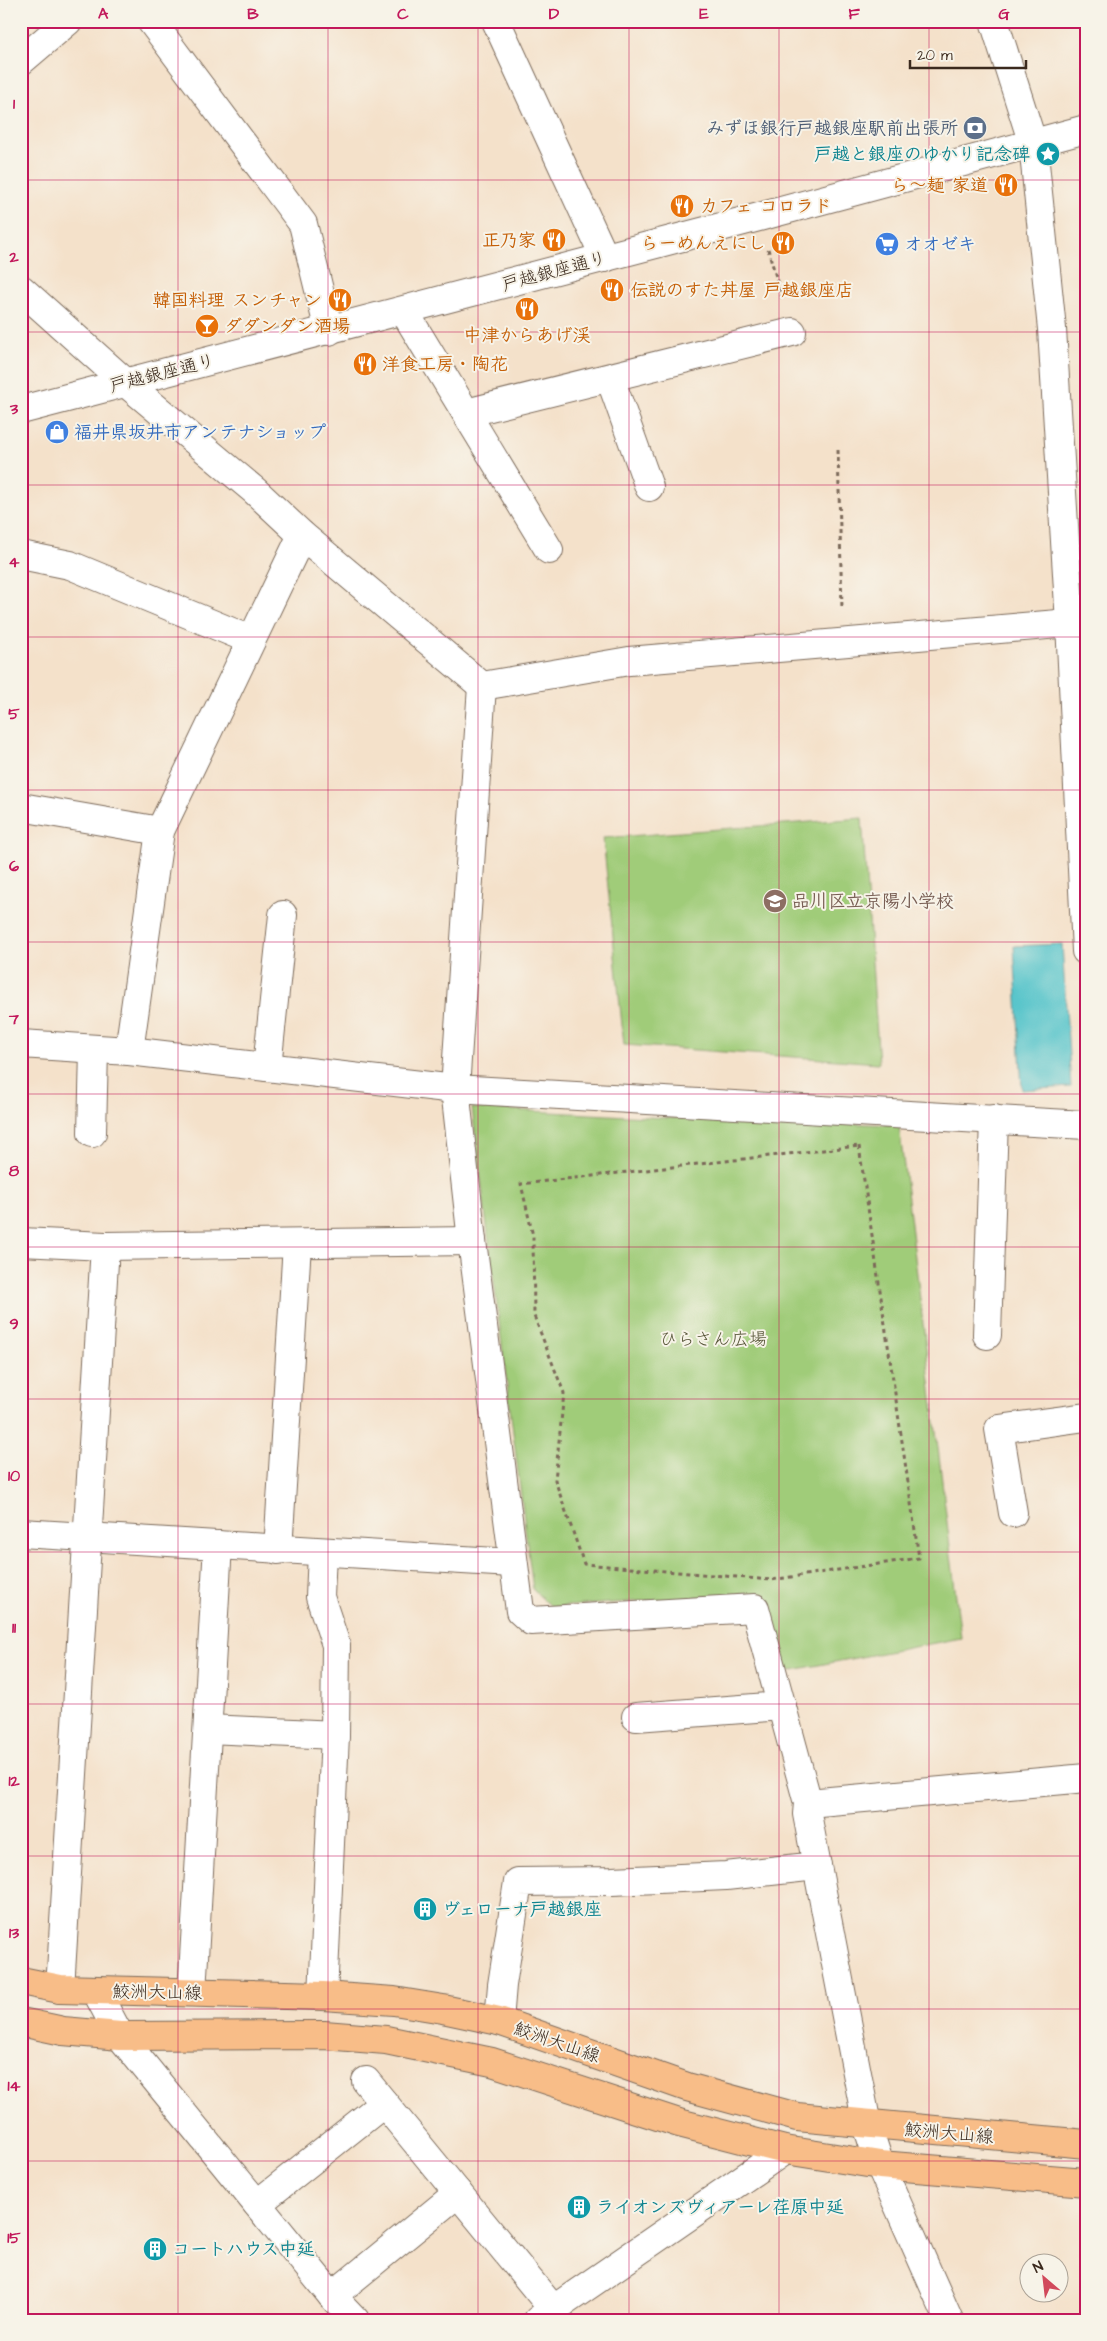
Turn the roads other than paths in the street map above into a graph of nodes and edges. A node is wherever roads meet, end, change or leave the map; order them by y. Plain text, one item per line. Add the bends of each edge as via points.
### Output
1 (68, 21) edge
2 (151, 21) edge
3 (496, 21) edge
4 (994, 21) edge
5 (21, 61) edge
6 (1086, 128) edge
7 (1033, 144) junction
8 (604, 258) junction
9 (21, 288) edge
10 (404, 311) junction
11 (329, 330) junction
12 (792, 332) road end
13 (610, 378) junction
14 (126, 382) junction
15 (21, 410) edge
16 (466, 413) junction
17 (649, 488) dead end
18 (302, 534) junction
19 (549, 550) dead end
20 (21, 555) edge
21 (1078, 621) edge
22 (252, 640) junction
23 (482, 686) junction
24 (21, 808) edge
25 (160, 831) junction
26 (283, 915) dead end
27 (1086, 951) edge
28 (21, 1044) edge
29 (94, 1050) junction
30 (129, 1051) junction
31 (267, 1067) junction
32 (455, 1089) junction
33 (994, 1119) junction
34 (1086, 1125) edge
35 (92, 1133) dead end
36 (472, 1241) junction
37 (21, 1242) edge
38 (297, 1244) junction
39 (105, 1246) junction
40 (987, 1335) dead end
41 (1086, 1417) edge
42 (1013, 1513) dead end
43 (21, 1533) edge
44 (87, 1537) junction
45 (218, 1545) junction
46 (278, 1550) junction
47 (322, 1553) junction
48 (512, 1564) junction
49 (782, 1706) junction
50 (636, 1717) dead end
51 (208, 1729) junction
52 (334, 1735) junction
53 (1086, 1778) edge
54 (808, 1803) junction
55 (817, 1866) junction
56 (21, 1981) edge
57 (60, 1989) junction
58 (96, 1991) junction
59 (192, 1992) junction
60 (324, 1996) junction
61 (499, 2021) junction
62 (21, 2022) edge
63 (120, 2036) junction
64 (366, 2081) dead end
65 (384, 2103) junction
66 (867, 2125) junction
67 (1086, 2144) edge
68 (785, 2150) junction
69 (880, 2165) junction
70 (1086, 2182) edge
71 (458, 2192) junction
72 (257, 2204) junction
73 (332, 2296) junction
74 (546, 2315) edge
75 (355, 2320) edge
76 (949, 2320) edge

1 - 5 street
2 - 11 street via 303,224
3 - 8 street
4 - 7 street
6 - 7 street, 戸越銀座通り
7 - 8 street, 戸越銀座通り
7 - 21 street
8 - 10 street, 戸越銀座通り
9 - 14 street
10 - 11 street, 戸越銀座通り
10 - 16 street
11 - 14 street, 戸越銀座通り
12 - 13 street
13 - 16 street
13 - 17 street
14 - 15 street, 戸越銀座通り
14 - 18 street
16 - 19 street
18 - 22 street
18 - 23 street
20 - 22 street via 70,565
21 - 23 street via 629,661
21 - 27 street
22 - 25 street
23 - 32 street
24 - 25 street
25 - 30 street
26 - 31 street
28 - 29 street
29 - 30 street
29 - 35 street
30 - 31 street
31 - 32 street
32 - 33 street
32 - 36 street
33 - 34 street
33 - 40 street
36 - 38 street
36 - 48 street
37 - 39 street
38 - 39 street
38 - 46 street
39 - 44 street
41 - 42 street via 1000,1429
43 - 44 street
44 - 45 street
44 - 57 street
45 - 46 street
45 - 51 street
46 - 47 street
47 - 48 street
47 - 52 street via 320,1597 336,1646
48 - 49 street via 520,1611 531,1621 755,1608
49 - 50 street
49 - 54 street
51 - 52 street
51 - 59 street
52 - 60 street
53 - 54 street
54 - 55 street via 807,1814
55 - 61 street via 716,1876 518,1882
55 - 66 street
56 - 57 main road, 鮫洲大山線
57 - 58 main road, 鮫洲大山線
58 - 59 main road, 鮫洲大山線
58 - 63 street
59 - 60 main road, 鮫洲大山線
60 - 61 main road, 鮫洲大山線 via 394,2001
61 - 66 main road, 鮫洲大山線 via 744,2104 797,2117
62 - 63 main road
63 - 68 main road via 324,2034 386,2040 492,2062 679,2124
63 - 72 street
64 - 65 street
65 - 71 street
65 - 72 street
66 - 67 main road, 鮫洲大山線
66 - 69 street
68 - 69 main road
68 - 74 street
69 - 70 main road
69 - 76 street
71 - 73 street
71 - 74 street
72 - 73 street
73 - 75 street

